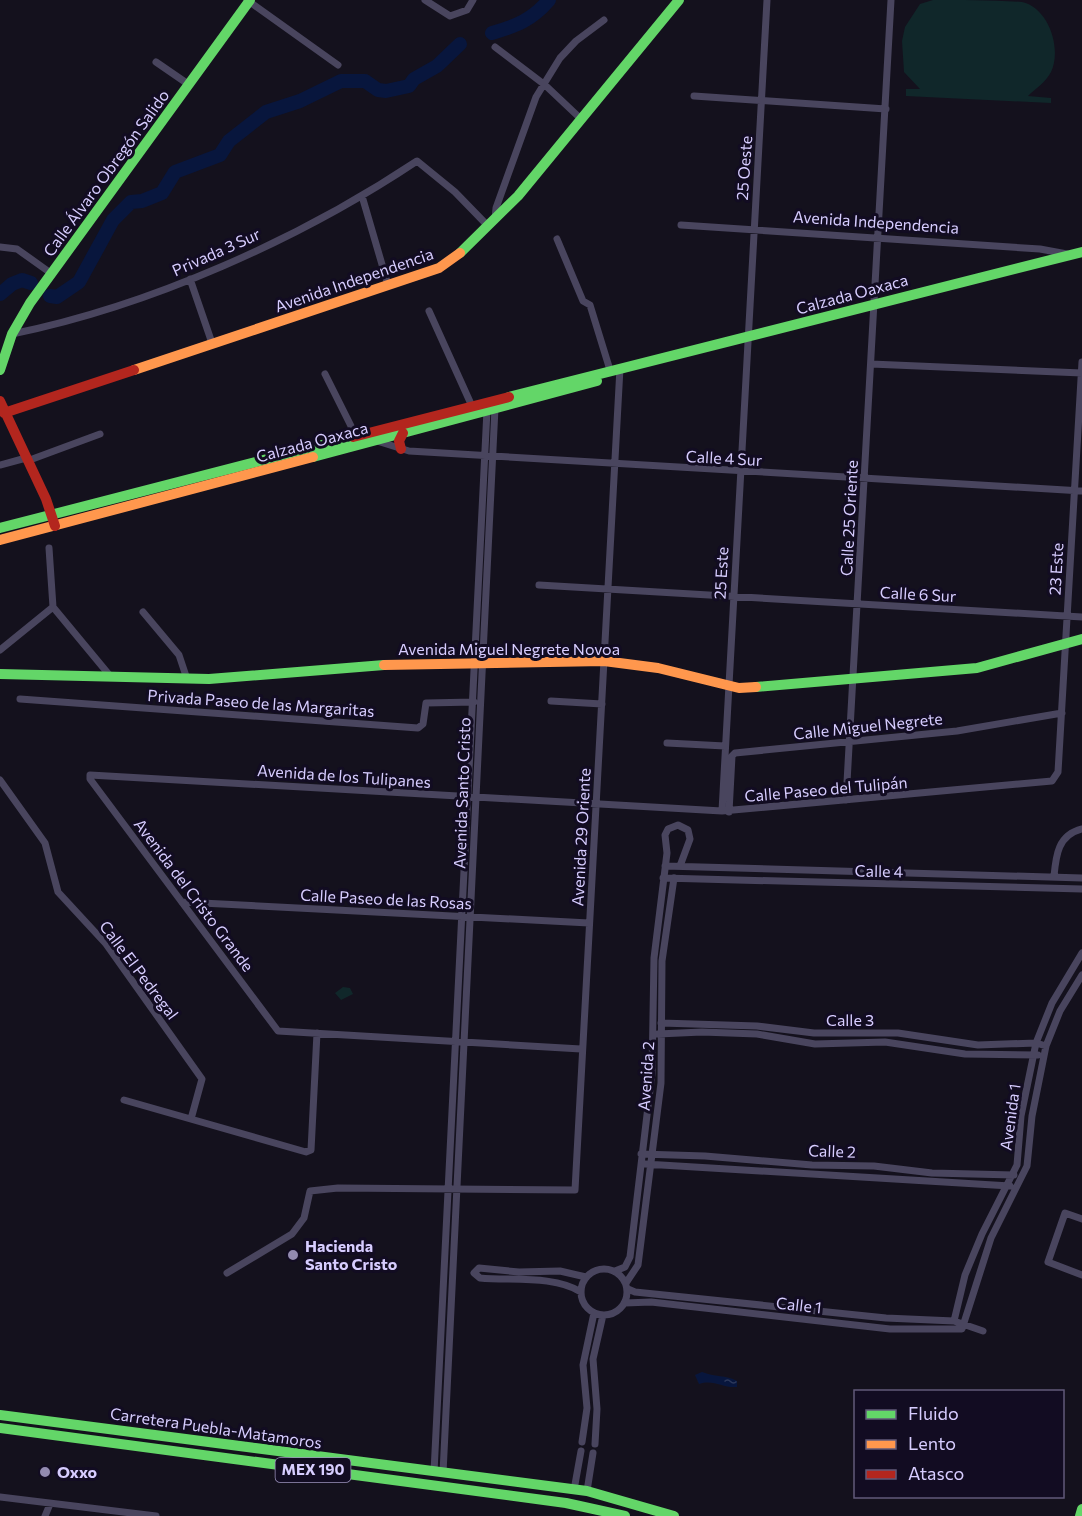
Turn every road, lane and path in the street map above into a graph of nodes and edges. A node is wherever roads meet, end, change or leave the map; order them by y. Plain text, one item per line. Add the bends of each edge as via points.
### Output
1 (249, 0) edge
2 (425, 0) edge
3 (473, 0) edge
4 (679, 0) edge
5 (767, 0) edge
6 (891, 0) edge
7 (604, 20) dead end
8 (495, 47) dead end
9 (156, 62) dead end
10 (338, 64) dead end
11 (188, 84) junction
12 (545, 85) junction
13 (694, 96) dead end
14 (762, 100) junction
15 (886, 109) junction
16 (581, 119) junction
17 (362, 196) junction
18 (492, 223) junction
19 (681, 225) dead end
20 (754, 229) junction
21 (878, 237) junction
22 (557, 239) dead end
23 (0, 247) edge
24 (1082, 252) edge
25 (1068, 254) junction
26 (52, 274) junction
27 (190, 279) junction
28 (388, 285) junction
29 (874, 304) junction
30 (429, 310) dead end
31 (12, 334) junction
32 (748, 337) junction
33 (212, 343) junction
34 (1082, 362) edge
35 (871, 364) junction
36 (0, 370) edge
37 (620, 370) junction
38 (1082, 373) edge
39 (324, 374) dead end
40 (0, 401) edge
41 (471, 404) junction
42 (491, 409) junction
43 (2, 414) edge
44 (100, 434) dead end
45 (403, 434) junction
46 (374, 436) junction
47 (352, 441) junction
48 (401, 449) junction
49 (489, 456) junction
50 (27, 459) junction
51 (0, 465) edge
52 (616, 465) junction
53 (740, 472) junction
54 (865, 480) junction
55 (1078, 491) edge
56 (52, 514) junction
57 (54, 526) junction
58 (485, 526) junction
59 (0, 528) edge
60 (0, 540) edge
61 (49, 548) dead end
62 (539, 585) dead end
63 (609, 589) junction
64 (734, 596) junction
65 (858, 604) junction
66 (53, 607) junction
67 (143, 612) dead end
68 (476, 612) junction
69 (484, 612) junction
70 (1067, 616) junction
71 (1082, 617) edge
72 (1082, 639) edge
73 (1066, 643) junction
74 (0, 650) edge
75 (604, 661) junction
76 (477, 664) junction
77 (0, 674) edge
78 (111, 676) junction
79 (188, 678) junction
80 (854, 678) junction
81 (729, 688) junction
82 (20, 699) dead end
83 (551, 701) dead end
84 (471, 702) junction
85 (480, 702) junction
86 (602, 704) junction
87 (1062, 713) junction
88 (851, 741) junction
89 (667, 743) dead end
90 (725, 746) junction
91 (90, 775) joint
92 (1057, 777) joint
93 (0, 780) edge
94 (468, 797) junction
95 (476, 798) junction
96 (846, 800) junction
97 (596, 804) junction
98 (725, 812) junction
99 (1082, 829) edge
100 (665, 866) junction
101 (680, 866) junction
102 (923, 874) junction
103 (1054, 876) junction
104 (663, 878) junction
105 (674, 878) junction
106 (1082, 878) edge
107 (923, 885) junction
108 (1082, 889) edge
109 (182, 902) junction
110 (462, 916) junction
111 (471, 917) junction
112 (589, 923) junction
113 (1082, 953) edge
114 (1082, 975) edge
115 (663, 1023) junction
116 (653, 1024) junction
117 (317, 1033) junction
118 (840, 1033) junction
119 (653, 1034) junction
120 (663, 1034) junction
121 (456, 1042) junction
122 (464, 1042) junction
123 (840, 1042) junction
124 (1036, 1043) junction
125 (1046, 1046) junction
126 (581, 1049) junction
127 (1034, 1053) junction
128 (1043, 1056) junction
129 (124, 1100) dead end
130 (191, 1119) junction
131 (641, 1154) junction
132 (651, 1154) junction
133 (649, 1163) junction
134 (639, 1164) junction
135 (812, 1165) junction
136 (1013, 1174) junction
137 (812, 1175) junction
138 (1022, 1179) junction
139 (449, 1180) junction
140 (458, 1180) junction
141 (1008, 1185) junction
142 (1017, 1189) junction
143 (448, 1190) junction
144 (458, 1190) junction
145 (1082, 1219) edge
146 (615, 1271) junction
147 (227, 1273) dead end
148 (1082, 1275) edge
149 (586, 1277) junction
150 (627, 1286) junction
151 (581, 1292) junction
152 (625, 1303) junction
153 (791, 1308) junction
154 (594, 1313) junction
155 (603, 1315) junction
156 (790, 1318) junction
157 (954, 1321) junction
158 (964, 1322) junction
159 (983, 1331) dead end
160 (438, 1403) junction
161 (447, 1404) junction
162 (0, 1415) edge
163 (0, 1428) edge
164 (582, 1442) dead end
165 (595, 1444) dead end
166 (581, 1451) dead end
167 (593, 1453) dead end
168 (439, 1473) junction
169 (574, 1490) junction
170 (587, 1491) junction
171 (0, 1497) edge
172 (50, 1504) junction
173 (1082, 1509) edge
174 (45, 1516) edge
175 (156, 1516) edge
176 (625, 1516) edge
177 (674, 1516) edge
178 (1080, 1516) edge

1 - 10 street
1 - 11 main road, Calle Álvaro Obregón Salido
2 - 3 street via 450,16 467,10
4 - 16 main road, Avenida Independencia
5 - 14 street, 25 Oeste
6 - 15 street, Calle 25 Oriente
7 - 12 street via 560,58
8 - 12 street
9 - 11 street
11 - 26 main road, Calle Álvaro Obregón Salido
12 - 16 street
12 - 18 street via 536,98
13 - 14 street
14 - 15 street
14 - 20 street, 25 Oeste
15 - 21 street, Calle 25 Oriente
16 - 18 main road, Avenida Independencia
17 - 18 street, Privada 3 Sur via 417,161
17 - 27 street, Privada 3 Sur
17 - 28 street
18 - 28 main road, Avenida Independencia via 455,259
19 - 20 street, Avenida Independencia
20 - 21 street, Avenida Independencia
20 - 32 street, 25 Oeste
21 - 25 street, Avenida Independencia
21 - 29 street, Calle 25 Oriente
22 - 37 street, Avenida 29 Oriente via 583,301 590,305
23 - 26 street via 29,255
24 - 25 main road, Calzada Oaxaca
25 - 29 main road, Calzada Oaxaca
26 - 31 main road, Calle Álvaro Obregón Salido
27 - 31 street, Privada 3 Sur via 82,318
27 - 33 street
28 - 33 main road, Avenida Independencia
29 - 32 main road, Calzada Oaxaca
29 - 35 street, Calle 25 Oriente
30 - 41 street
31 - 36 main road, Calle Álvaro Obregón Salido
32 - 37 main road, Calzada Oaxaca
32 - 53 street, 25 Este
33 - 43 main road, Avenida Independencia
34 - 38 street, 23 Este
35 - 38 street
35 - 54 street, Calle 25 Oriente
37 - 41 main road, Calzada Oaxaca
37 - 42 main road, Calzada Oaxaca
37 - 52 street, Avenida 29 Oriente
38 - 55 street, 23 Este
39 - 47 street via 351,426
40 - 43 main road
41 - 46 main road, Calzada Oaxaca
42 - 45 main road, Calzada Oaxaca
42 - 49 street, Avenida Santo Cristo
43 - 50 main road
44 - 50 street
45 - 46 main road, Calzada Oaxaca
45 - 48 main road via 399,441
46 - 47 main road, Calzada Oaxaca
46 - 48 street, Calle 4 Sur
47 - 56 main road, Calzada Oaxaca
47 - 57 main road, Calzada Oaxaca
48 - 49 street, Calle 4 Sur
49 - 52 street, Calle 4 Sur
49 - 58 street, Avenida Santo Cristo
50 - 51 street
50 - 56 main road
52 - 53 street, Calle 4 Sur
52 - 63 street, Avenida 29 Oriente
53 - 54 street, Calle 4 Sur
53 - 64 street, 25 Este
54 - 55 street, Calle 4 Sur
54 - 65 street, Calle 25 Oriente
55 - 70 street, 23 Este
56 - 57 main road
56 - 59 main road, Calzada Oaxaca
57 - 60 main road, Calzada Oaxaca
58 - 68 street, Avenida Santo Cristo
58 - 69 street, Avenida Santo Cristo
61 - 66 street
62 - 63 street, Calle 6 Sur
63 - 64 street, Calle 6 Sur
63 - 75 street, Avenida 29 Oriente
64 - 65 street, Calle 6 Sur
64 - 81 street, 25 Este
65 - 70 street, Calle 6 Sur
65 - 80 street, Calle 25 Oriente
66 - 74 street
66 - 78 street
67 - 79 street via 179,655
68 - 69 street
68 - 76 street, Avenida Santo Cristo
69 - 76 street, Avenida Santo Cristo
70 - 71 street, Calle 6 Sur
70 - 73 street, 23 Este
72 - 73 main road, Avenida Miguel Negrete Novoa
73 - 80 main road, Avenida Miguel Negrete Novoa via 977,668
73 - 87 street, 23 Este
75 - 76 main road, Avenida Miguel Negrete Novoa
75 - 81 main road, Avenida Miguel Negrete Novoa via 657,668
75 - 86 street, Avenida 29 Oriente
76 - 79 main road, Avenida Miguel Negrete Novoa via 368,665
76 - 84 street, Avenida Santo Cristo
76 - 85 street, Avenida Santo Cristo
77 - 78 main road, Avenida Miguel Negrete Novoa
78 - 79 main road, Avenida Miguel Negrete Novoa
80 - 81 main road, Avenida Miguel Negrete Novoa
80 - 88 street, Calle 25 Oriente
81 - 90 street, 25 Este
82 - 84 street, Privada Paseo de las Margaritas via 418,728 423,724 426,703
83 - 86 street
84 - 85 street, Privada Paseo de las Margaritas
84 - 94 street, Avenida Santo Cristo
85 - 95 street, Avenida Santo Cristo
86 - 97 street, Avenida 29 Oriente
87 - 88 street, Calle Miguel Negrete via 957,731
87 - 92 street, 23 Este
88 - 96 street, Calle 25 Oriente
88 - 98 street, Calle Miguel Negrete via 735,753
89 - 90 street
90 - 98 street, 25 Este
91 - 94 street, Avenida de los Tulipanes
91 - 109 street, Avenida del Cristo Grande
92 - 96 street, Calle Paseo del Tulipán via 1052,781
93 - 130 street, Calle El Pedregal via 45,843 58,892 106,944 202,1079
94 - 95 street, Avenida de los Tulipanes
94 - 110 street, Avenida Santo Cristo
95 - 97 street, Avenida de los Tulipanes
95 - 111 street, Avenida Santo Cristo
96 - 98 street, Calle Paseo del Tulipán
97 - 98 street, Calle Paseo del Tulipán
97 - 112 street, Avenida 29 Oriente
99 - 103 street via 1062,841 1055,858
100 - 101 street, Calle 4
100 - 101 street, Avenida 2 via 666,835 668,829 678,825 688,830 690,839
100 - 104 street, Avenida 2
101 - 102 street, Calle 4
102 - 103 street, Calle 4
102 - 107 street
103 - 106 street, Calle 4
104 - 105 street
104 - 116 street, Avenida 2 via 654,958
105 - 107 street, Calle 4
105 - 115 street, Avenida 2 via 662,961
107 - 108 street, Calle 4
109 - 110 street, Calle Paseo de las Rosas
109 - 117 street, Avenida del Cristo Grande via 278,1031
110 - 111 street, Calle Paseo de las Rosas
110 - 121 street, Avenida Santo Cristo
111 - 112 street, Calle Paseo de las Rosas
111 - 122 street, Avenida Santo Cristo
112 - 126 street, Avenida 29 Oriente
113 - 124 street, Avenida 1 via 1052,1003
114 - 125 street, Avenida 1 via 1060,1011
115 - 116 street, Calle 3
115 - 118 street, Calle 3
115 - 120 street, Avenida 2
116 - 119 street, Avenida 2
117 - 121 street
117 - 130 street via 310,1150
118 - 123 street
118 - 124 street, Calle 3 via 897,1033 978,1045
119 - 120 street, Calle 3
119 - 131 street, Avenida 2
120 - 123 street, Calle 3 via 757,1034 815,1044
120 - 132 street, Avenida 2
121 - 122 street
121 - 139 street, Avenida Santo Cristo
122 - 126 street
122 - 140 street, Avenida Santo Cristo
123 - 127 street, Calle 3 via 885,1042 965,1054
124 - 125 street, Calle 3
124 - 127 street, Avenida 1
125 - 128 street, Avenida 1
126 - 144 street, Avenida 29 Oriente via 575,1190
127 - 128 street, Calle 3
127 - 136 street, Avenida 1 via 1021,1116 1020,1152
128 - 138 street, Avenida 1 via 1030,1128 1030,1153
129 - 130 street
131 - 132 street, Calle 2
131 - 134 street, Avenida 2
132 - 133 street, Avenida 2
132 - 135 street, Calle 2
133 - 134 street, Calle 2
133 - 137 street, Calle 2
133 - 150 street, Avenida 2 via 638,1265
134 - 146 street, Avenida 2 via 630,1257 625,1267
135 - 136 street, Calle 2
135 - 137 street
136 - 138 street, Calle 2
136 - 141 street, Avenida 1
137 - 141 street, Calle 2
138 - 142 street, Avenida 1
139 - 140 street
139 - 143 street, Avenida Santo Cristo
140 - 144 street, Avenida Santo Cristo
141 - 142 street, Calle 2
141 - 157 street, Avenida 1 via 965,1275
142 - 158 street, Avenida 1 via 988,1247
143 - 144 street
143 - 147 street via 310,1191 304,1218 292,1234
143 - 160 street, Avenida Santo Cristo
144 - 161 street, Avenida Santo Cristo
145 - 148 street via 1065,1213 1048,1262
146 - 149 street via 600,1269
146 - 150 street
149 - 151 street
149 - 151 street via 560,1271 479,1268 474,1273 480,1278 551,1281
150 - 152 street
150 - 153 street, Calle 1 via 635,1293
151 - 154 street via 586,1307
152 - 155 street via 617,1312
152 - 156 street, Calle 1 via 651,1302
153 - 156 street
153 - 157 street, Calle 1
154 - 155 street
154 - 164 street via 583,1365 587,1408
155 - 165 street via 593,1359
156 - 158 street, Calle 1 via 890,1329 958,1331
157 - 158 street, Calle 1
158 - 159 street, Calle 1
160 - 161 street
160 - 168 street, Avenida Santo Cristo
161 - 168 street, Avenida Santo Cristo
162 - 168 main road, Carretera Puebla-Matamoros / MEX 190
163 - 176 main road, Carretera Puebla-Matamoros / MEX 190 via 566,1503
166 - 169 street
167 - 170 street
168 - 169 main road, Carretera Puebla-Matamoros / MEX 190
169 - 170 main road, Carretera Puebla-Matamoros / MEX 190
170 - 177 main road, Carretera Puebla-Matamoros / MEX 190
171 - 172 street
172 - 174 street
172 - 175 street
173 - 178 main road

